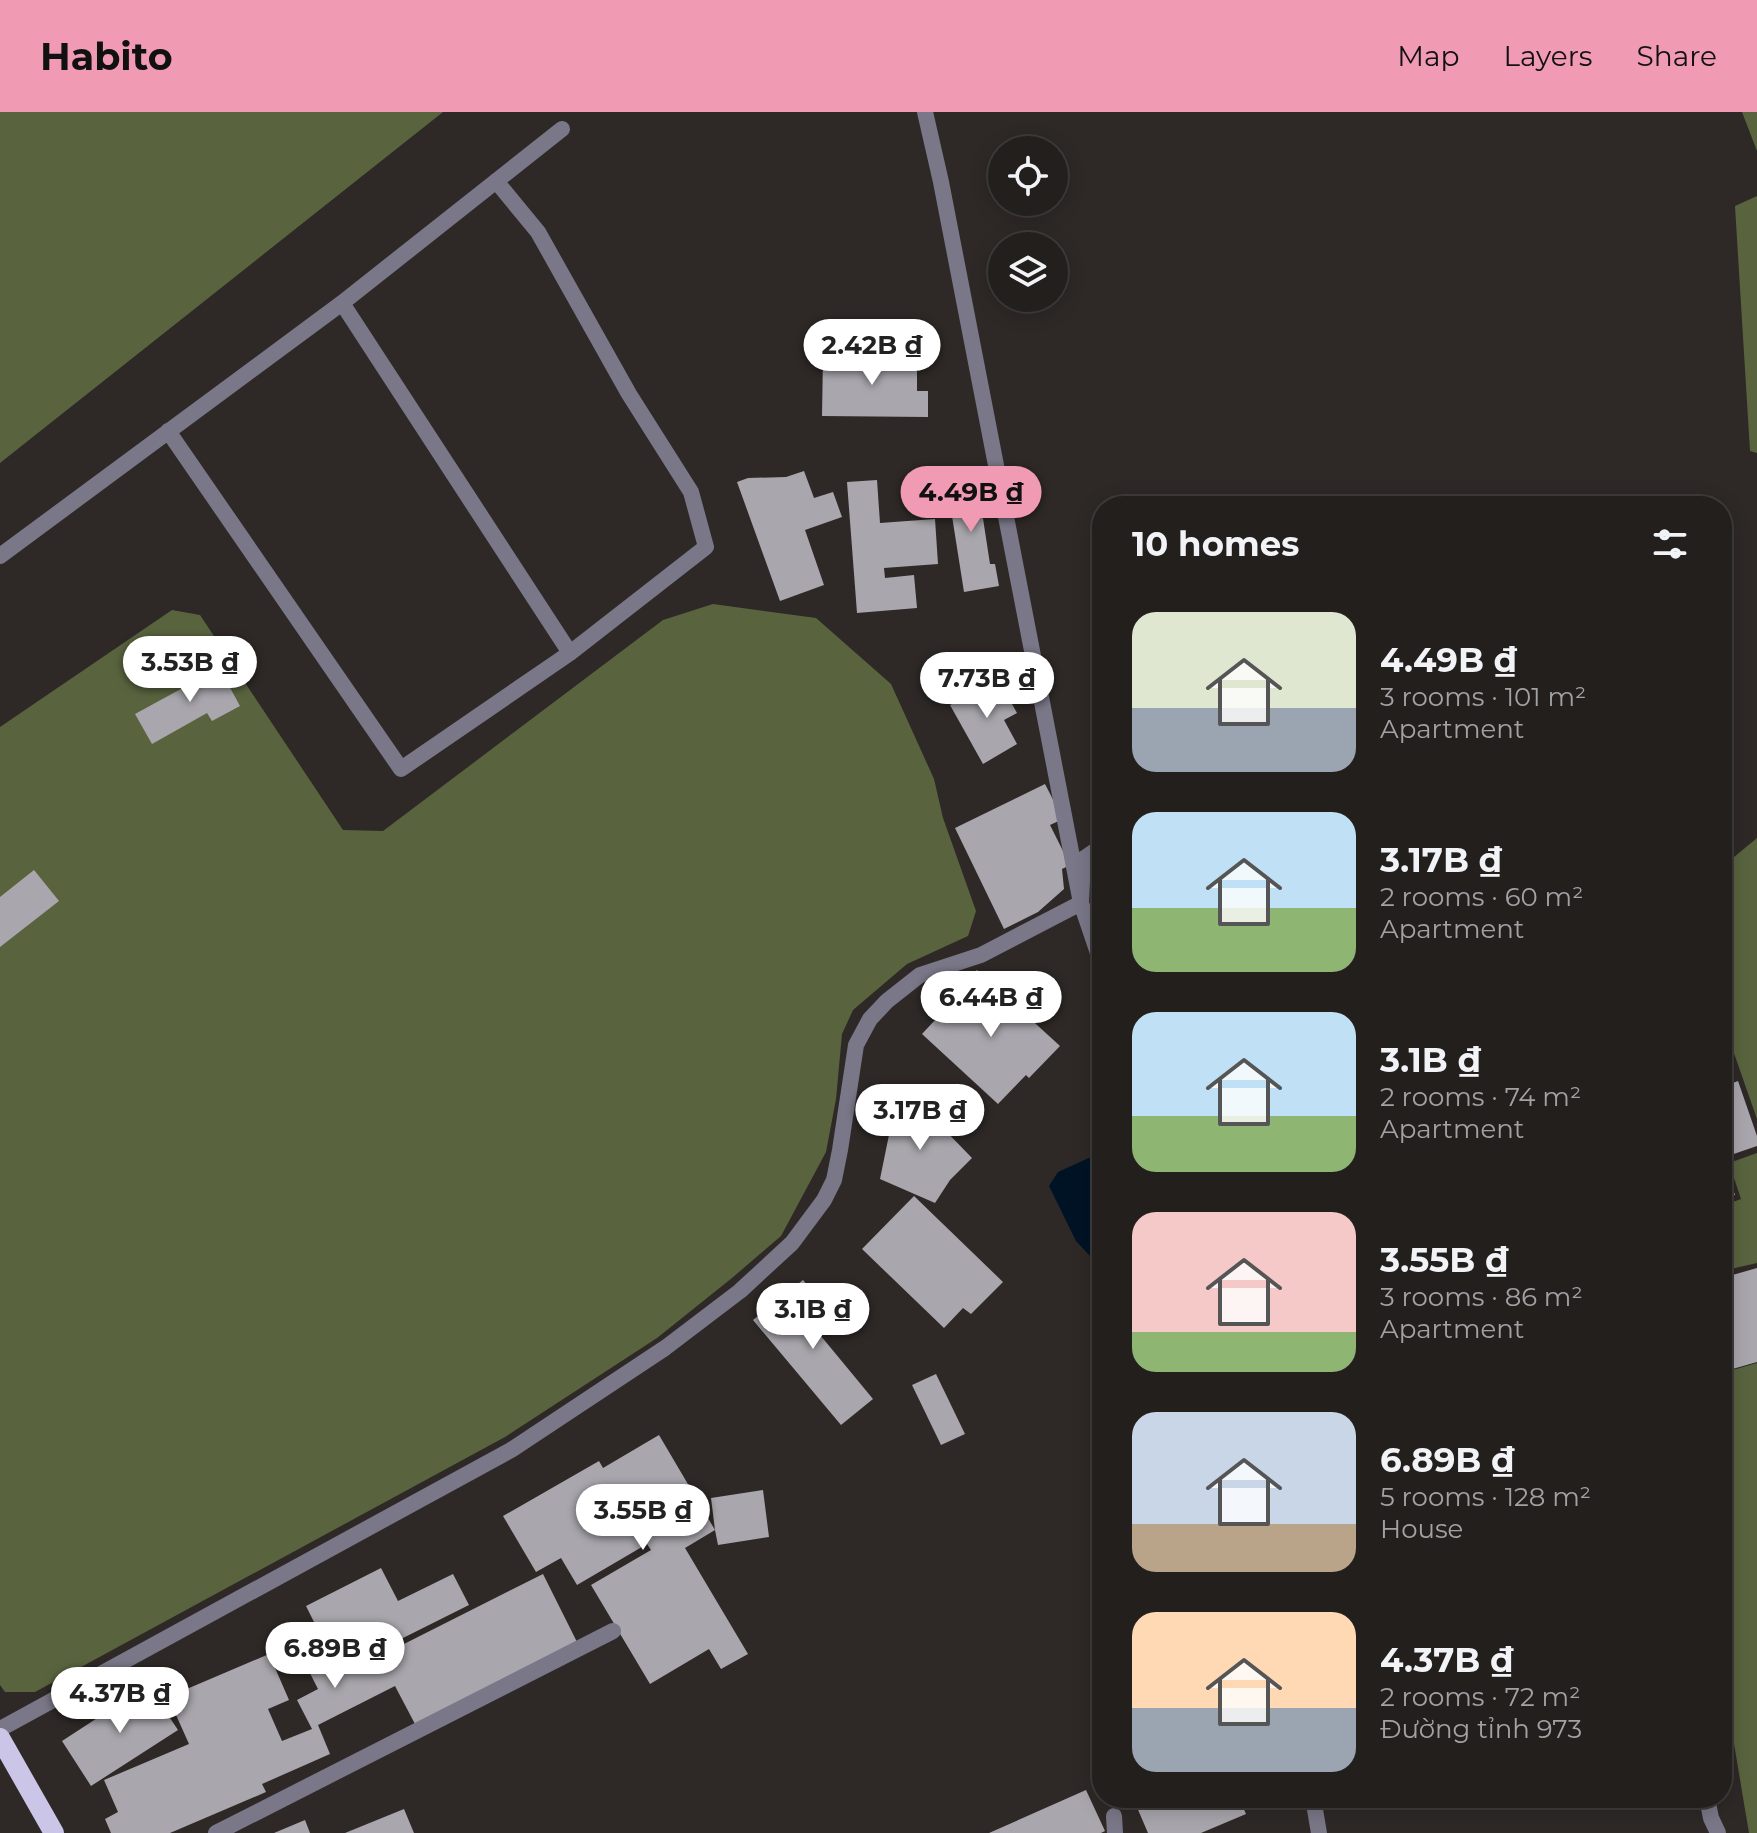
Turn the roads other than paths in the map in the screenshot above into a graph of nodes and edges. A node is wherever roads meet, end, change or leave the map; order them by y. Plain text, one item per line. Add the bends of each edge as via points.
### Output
1 (925, 112) edge
2 (562, 129) dead end
3 (496, 181) junction
4 (342, 303) junction
5 (168, 431) junction
6 (0, 556) edge
7 (570, 653) junction
8 (1092, 853) edge
9 (1081, 903) junction
10 (1092, 935) edge
11 (613, 1631) dead end
12 (0, 1729) edge
13 (0, 1738) edge
14 (1315, 1808) edge
15 (1709, 1808) edge
16 (54, 1833) edge
17 (216, 1833) edge
18 (1319, 1833) edge
19 (1718, 1833) edge

1 - 9 street
2 - 3 street
3 - 4 street
3 - 7 street via 538,232 691,492 706,547
4 - 5 street
4 - 7 street
5 - 6 street
5 - 7 street via 401,769
8 - 9 street via 1083,859
9 - 10 street
9 - 12 street via 981,955 920,975 870,1019 856,1045 834,1180 792,1243 740,1291 665,1348 511,1450
11 - 17 street
13 - 16 main road
14 - 18 street
15 - 19 street

